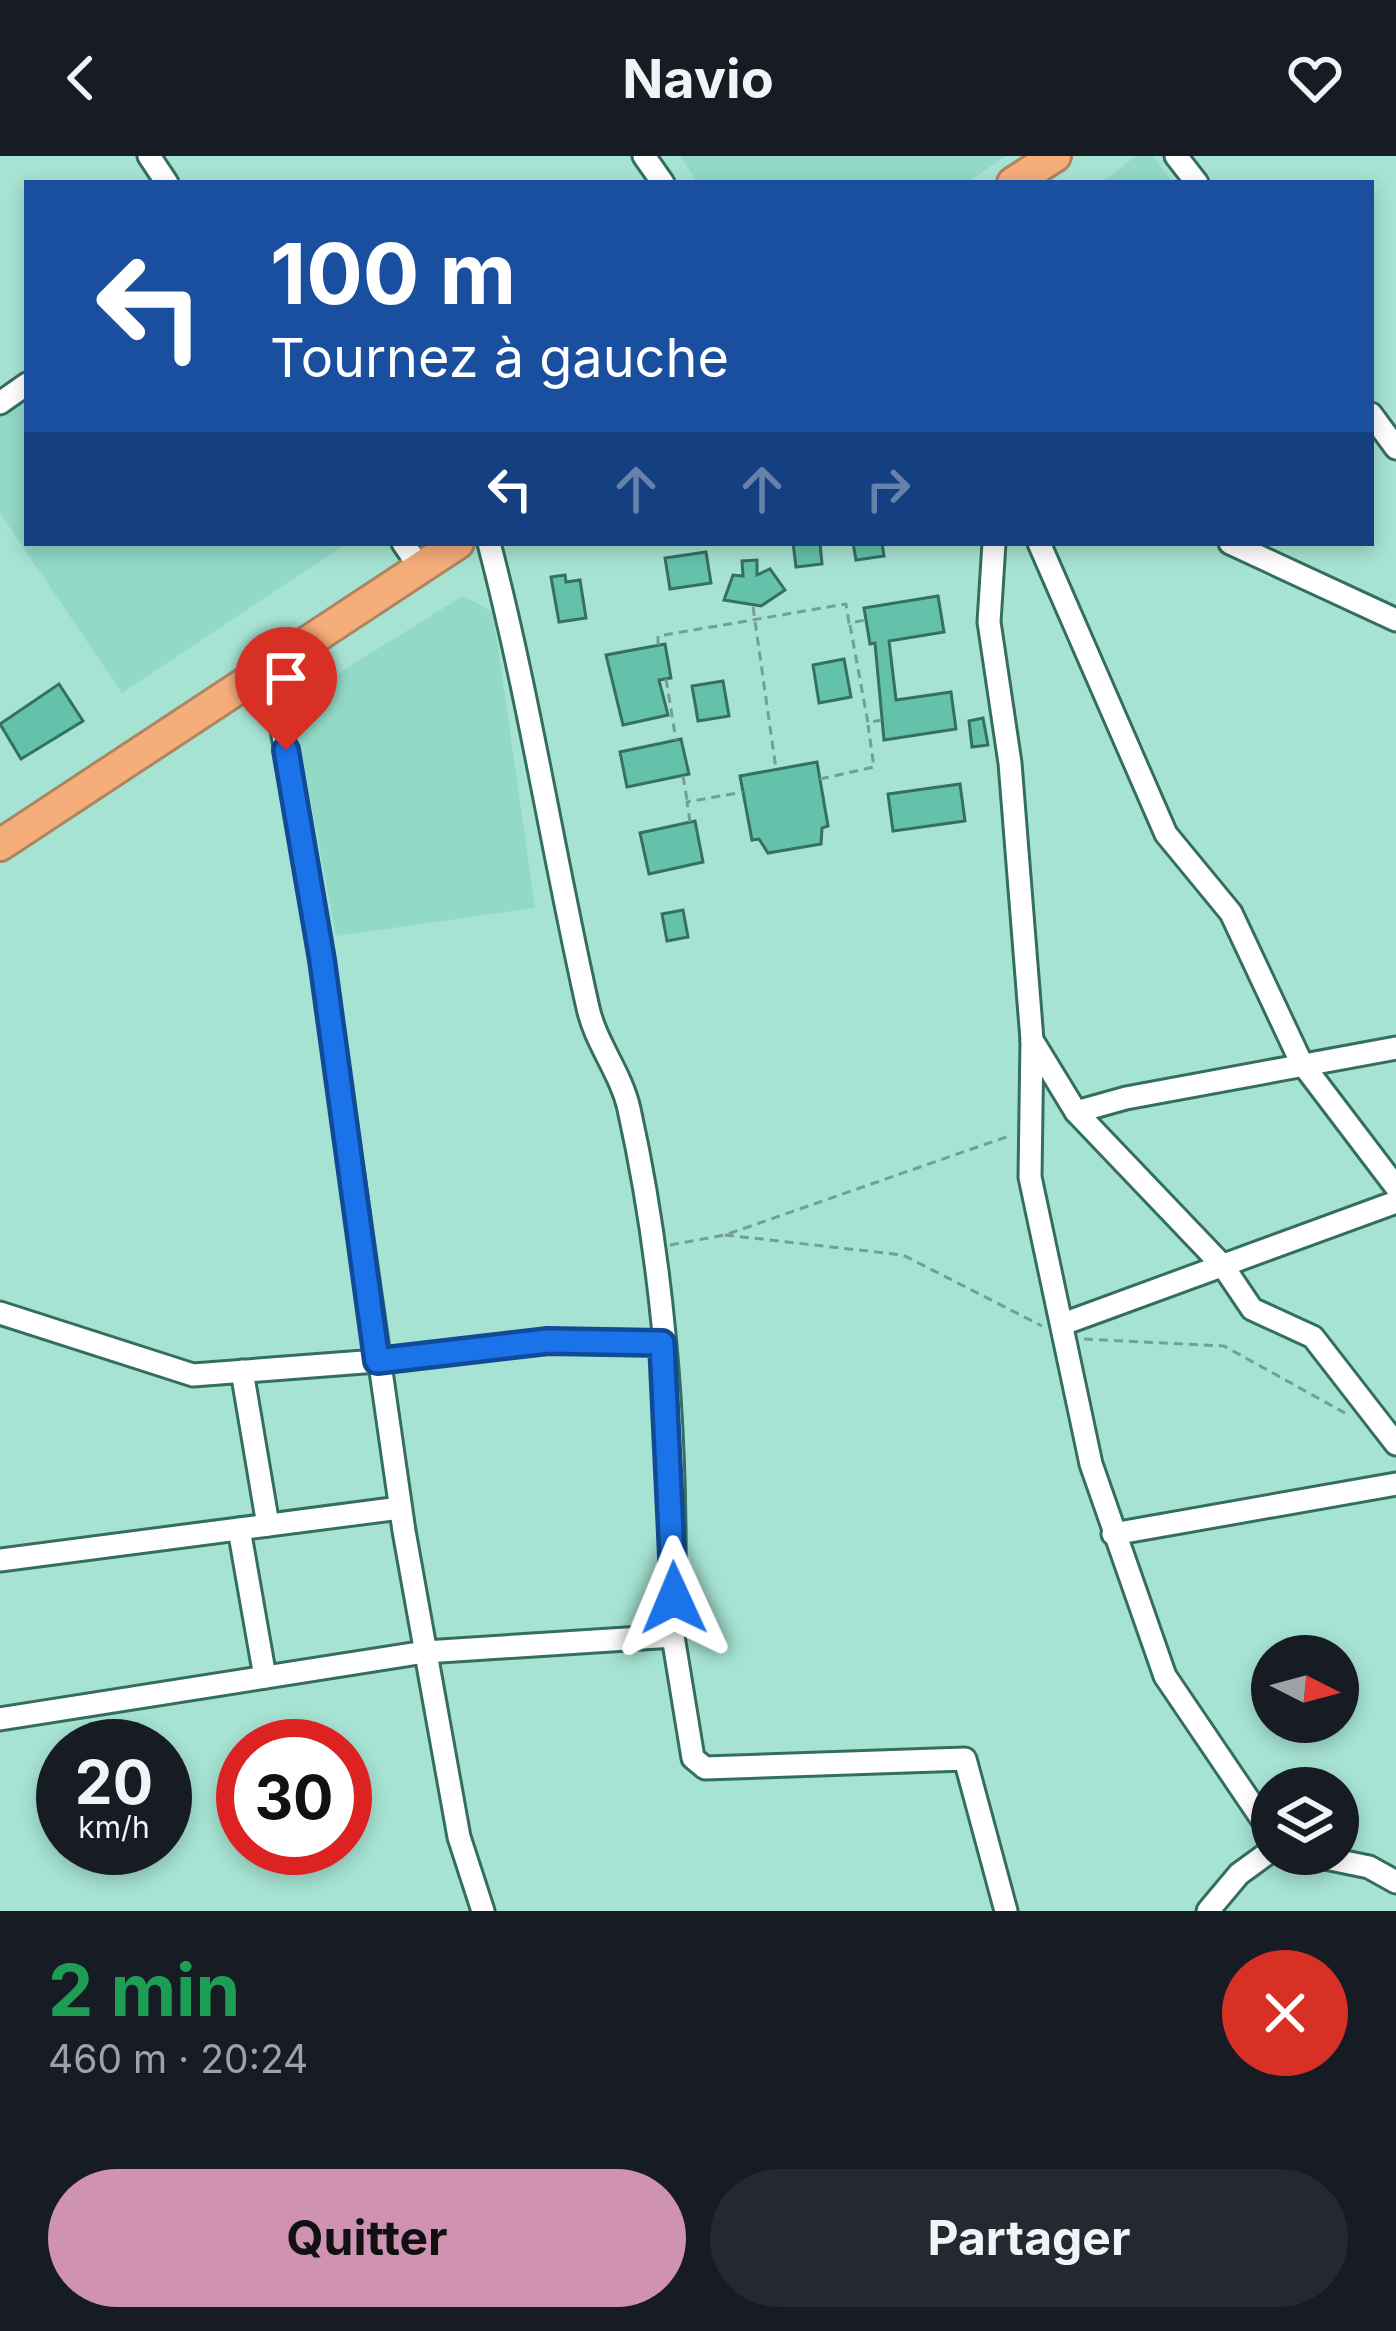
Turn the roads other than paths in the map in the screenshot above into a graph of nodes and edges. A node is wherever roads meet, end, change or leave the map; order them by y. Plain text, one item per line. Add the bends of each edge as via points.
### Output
1 (1054, 156) edge
2 (1176, 156) edge
3 (1018, 180) edge
4 (1195, 180) edge
5 (1374, 419) edge
6 (1396, 448) edge
7 (447, 546) edge
8 (490, 546) edge
9 (994, 546) edge
10 (1040, 546) edge
11 (1236, 546) edge
12 (412, 556) edge
13 (1396, 620) edge
14 (271, 666) junction
15 (0, 844) edge
16 (1032, 1040) junction
17 (1396, 1048) edge
18 (1301, 1062) junction
19 (1076, 1112) junction
20 (1396, 1187) edge
21 (1396, 1202) edge
22 (1223, 1266) junction
23 (0, 1313) edge
24 (1063, 1324) junction
25 (662, 1343) junction
26 (377, 1361) junction
27 (242, 1371) junction
28 (1396, 1444) edge
29 (1396, 1484) edge
30 (400, 1508) junction
31 (268, 1525) junction
32 (238, 1529) junction
33 (1113, 1534) junction
34 (0, 1560) edge
35 (673, 1636) junction
36 (425, 1652) junction
37 (265, 1677) junction
38 (0, 1719) edge
39 (1251, 1803) edge
40 (1251, 1865) edge
41 (1359, 1865) edge
42 (1396, 1882) edge
43 (483, 1911) edge
44 (1006, 1911) edge
45 (1208, 1911) edge

1 - 3 highway
2 - 4 street
5 - 6 street
7 - 12 highway
8 - 25 street via 589,1014 628,1105
9 - 16 street via 989,622 1010,764
10 - 18 street via 1166,834 1231,913
11 - 13 street
12 - 14 highway
14 - 15 highway
14 - 26 street via 322,960
16 - 19 street
16 - 24 street via 1034,1197
17 - 18 street
18 - 19 street
18 - 20 street
19 - 22 street
21 - 22 street
22 - 24 street
22 - 28 street via 1252,1309 1300,1328 1326,1351
23 - 27 street via 166,1370
24 - 33 street
25 - 26 street via 548,1341
25 - 35 street
26 - 27 street
26 - 30 street
27 - 31 street
29 - 33 street
30 - 31 street
30 - 36 street
31 - 32 street
32 - 34 street
32 - 37 street
33 - 39 street via 1165,1676
35 - 36 street
35 - 44 street via 693,1758 706,1768 965,1760
36 - 37 street
36 - 43 street via 459,1837
37 - 38 street
40 - 45 street
41 - 42 street

